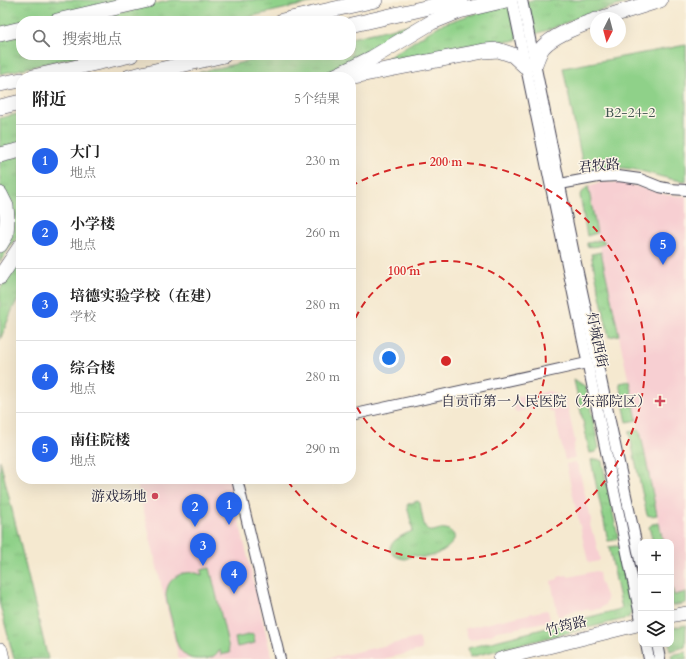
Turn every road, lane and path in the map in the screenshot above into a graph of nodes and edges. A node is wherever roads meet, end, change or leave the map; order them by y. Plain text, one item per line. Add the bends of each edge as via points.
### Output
1 (148, 0) edge
2 (375, 0) edge
3 (460, 0) edge
4 (506, 0) edge
5 (512, 0) edge
6 (522, 0) edge
7 (660, 0) edge
8 (622, 12) edge
9 (79, 16) edge
10 (304, 16) edge
11 (590, 22) edge
12 (356, 24) edge
13 (16, 30) edge
14 (0, 34) edge
15 (109, 60) edge
16 (202, 60) edge
17 (530, 65) junction
18 (55, 72) edge
19 (151, 72) edge
20 (343, 72) edge
21 (356, 76) edge
22 (16, 81) edge
23 (0, 84) edge
24 (16, 103) edge
25 (0, 107) edge
26 (16, 151) edge
27 (0, 155) edge
28 (560, 184) junction
29 (686, 190) edge
30 (0, 194) edge
31 (0, 245) edge
32 (16, 253) edge
33 (0, 277) edge
34 (587, 363) junction
35 (356, 413) edge
36 (238, 484) edge
37 (638, 551) edge
38 (639, 611) edge
39 (686, 613) edge
40 (674, 615) edge
41 (638, 625) edge
42 (647, 647) edge
43 (658, 647) edge
44 (0, 650) edge
45 (2, 659) edge
46 (280, 659) edge
47 (500, 659) edge
48 (649, 659) edge
49 (660, 659) edge

1 - 9 highway
2 - 10 highway
3 - 12 highway
4 - 20 highway via 459,10 432,22
5 - 17 street
6 - 17 street
7 - 8 highway
11 - 17 highway via 549,42
13 - 14 highway
15 - 18 highway
16 - 19 highway
17 - 21 highway via 498,50
17 - 28 street, 灯城西街
17 - 34 street, 灯城西街
22 - 23 highway
24 - 25 highway
26 - 27 highway
28 - 29 street, 君牧路 via 618,176 640,179 670,189
28 - 37 street, 灯城西街
30 - 31 highway via 6,206 7,218 6,235
32 - 33 highway
34 - 35 street
34 - 38 street, 灯城西街
36 - 46 street
39 - 40 main road
41 - 47 main road, 竹筠路
42 - 48 street
43 - 49 street
44 - 45 highway

